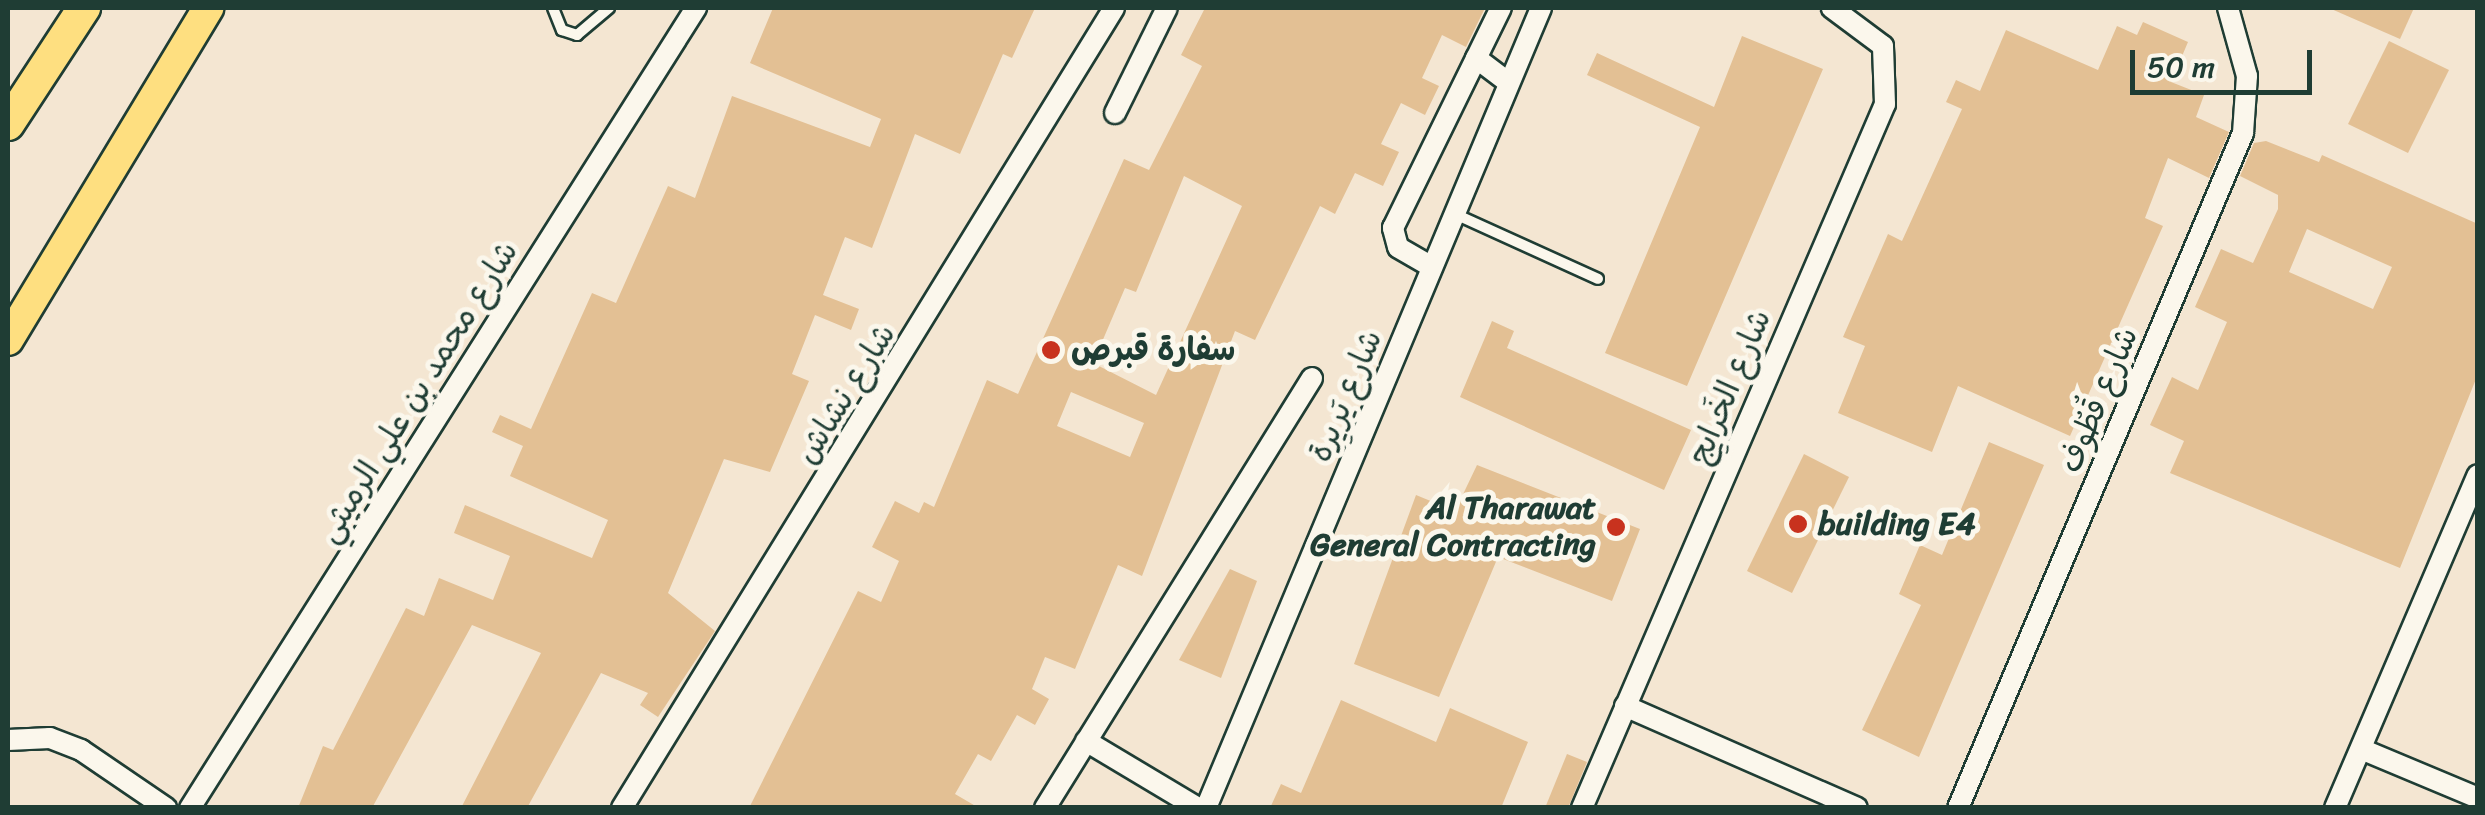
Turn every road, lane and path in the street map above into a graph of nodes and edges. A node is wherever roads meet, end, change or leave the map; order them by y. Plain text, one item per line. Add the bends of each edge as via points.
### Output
1 (84, 8) edge
2 (208, 8) edge
3 (553, 8) edge
4 (609, 8) edge
5 (696, 8) edge
6 (1114, 8) edge
7 (1167, 8) edge
8 (1501, 8) edge
9 (1541, 8) edge
10 (1832, 8) edge
11 (2228, 8) edge
12 (1476, 58) junction
13 (1510, 83) junction
14 (1115, 113) dead end
15 (8, 124) edge
16 (1454, 214) junction
17 (1432, 267) junction
18 (1598, 279) dead end
19 (8, 340) edge
20 (1312, 378) dead end
21 (2478, 476) edge
22 (1625, 706) junction
23 (8, 740) edge
24 (1086, 740) junction
25 (2361, 749) junction
26 (2478, 798) edge
27 (166, 808) edge
28 (190, 808) edge
29 (622, 808) edge
30 (1044, 808) edge
31 (1198, 808) edge
32 (1206, 808) edge
33 (1582, 808) edge
34 (1857, 808) edge
35 (1958, 808) edge
36 (2335, 808) edge

1 - 15 highway
2 - 19 main road
3 - 4 lane via 562,30 578,35
5 - 28 street, شارع محمد بن علي الرميثي
6 - 29 street, شارع نشاش
7 - 14 street
8 - 12 street
9 - 13 street, شارع يَريِرة
10 - 22 street, شارع الخَرايِج via 1883,46 1885,104
11 - 35 street, شارع قُطُوف via 2247,76 2242,133
12 - 13 street
12 - 17 street via 1394,228 1398,247
13 - 16 street, شارع يَريِرة
16 - 17 street, شارع يَريِرة
16 - 18 lane
17 - 32 street, شارع يَريِرة
20 - 24 street, شارع يَريِرة
21 - 25 street
22 - 33 street, شارع الخَرايِج
22 - 34 street
23 - 27 street via 50,738 82,750
24 - 30 street, شارع يَريِرة
24 - 31 street
25 - 26 street
25 - 36 street

